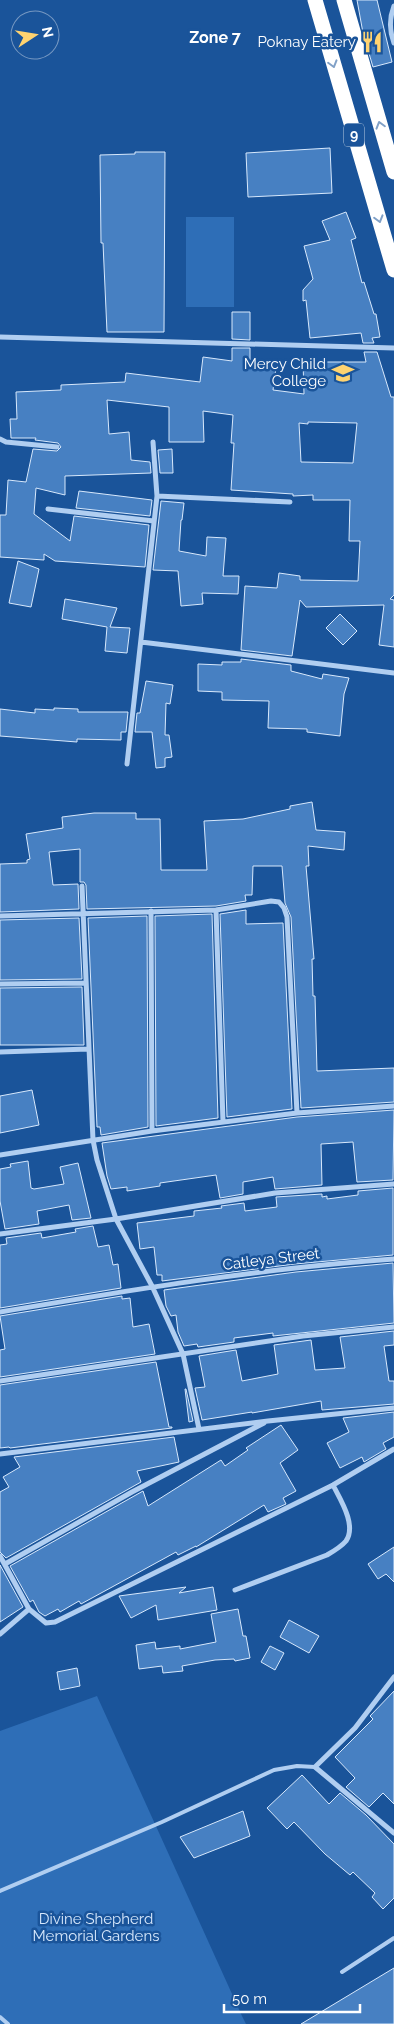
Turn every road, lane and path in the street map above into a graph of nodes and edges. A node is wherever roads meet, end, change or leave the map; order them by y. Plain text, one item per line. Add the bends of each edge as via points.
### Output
1 (315, 0) edge
2 (344, 0) edge
3 (394, 6) edge
4 (394, 43) edge
5 (394, 172) edge
6 (394, 270) edge
7 (0, 337) edge
8 (394, 348) edge
9 (0, 439) edge
10 (153, 442) dead end
11 (57, 447) dead end
12 (156, 496) junction
13 (290, 502) dead end
14 (48, 509) dead end
15 (154, 521) junction
16 (141, 642) junction
17 (394, 673) edge
18 (127, 764) dead end
19 (82, 886) dead end
20 (216, 910) junction
21 (151, 912) junction
22 (83, 914) junction
23 (0, 916) edge
24 (0, 984) edge
25 (85, 984) junction
26 (88, 1049) junction
27 (0, 1052) edge
28 (394, 1106) edge
29 (297, 1113) junction
30 (223, 1122) junction
31 (152, 1131) junction
32 (93, 1140) junction
33 (0, 1155) edge
34 (394, 1184) edge
35 (116, 1219) junction
36 (0, 1234) edge
37 (394, 1259) edge
38 (152, 1286) junction
39 (0, 1312) edge
40 (394, 1327) edge
41 (183, 1354) junction
42 (0, 1381) edge
43 (394, 1408) edge
44 (268, 1421) junction
45 (199, 1429) junction
46 (394, 1449) edge
47 (0, 1454) edge
48 (333, 1485) junction
49 (0, 1556) edge
50 (5, 1564) junction
51 (235, 1590) dead end
52 (29, 1609) junction
53 (0, 1634) edge
54 (394, 1677) edge
55 (315, 1767) junction
56 (394, 1833) edge
57 (0, 1891) edge
58 (394, 1938) edge
59 (342, 1972) dead end
60 (0, 2018) edge
61 (8, 2024) edge

1 -> 6 highway, 9
5 -> 2 highway, 9
3 - 4 street via 390,32
7 - 8 street
9 - 11 street
10 - 12 street
12 - 13 street
12 - 15 street
14 - 15 street
15 - 16 street
16 - 17 street
16 - 18 street
19 - 22 street
20 - 21 street
20 - 29 street via 271,901 279,902 284,908
20 - 30 street
21 - 22 street
21 - 31 street
22 - 23 street
22 - 25 street
24 - 25 street
25 - 26 street
26 - 27 street
26 - 32 street
28 - 29 street
29 - 30 street
30 - 31 street
31 - 32 street
32 - 33 street
32 - 35 street
34 - 35 street via 275,1193
35 - 36 street
35 - 38 street
37 - 38 street, Catleya Street
38 - 39 street, Catleya Street
38 - 41 street
40 - 41 street via 303,1336
41 - 42 street
41 - 45 street
43 - 44 street
44 - 45 street
44 - 50 street via 132,1492
45 - 47 street
46 - 48 street
48 - 51 street via 348,1520 350,1533 347,1540 327,1555
48 - 52 street via 55,1622 46,1623
49 - 50 street
50 - 52 street
52 - 53 street
54 - 55 street via 356,1728
55 - 56 street
55 - 57 lane via 274,1770
58 - 59 lane
60 - 61 lane

